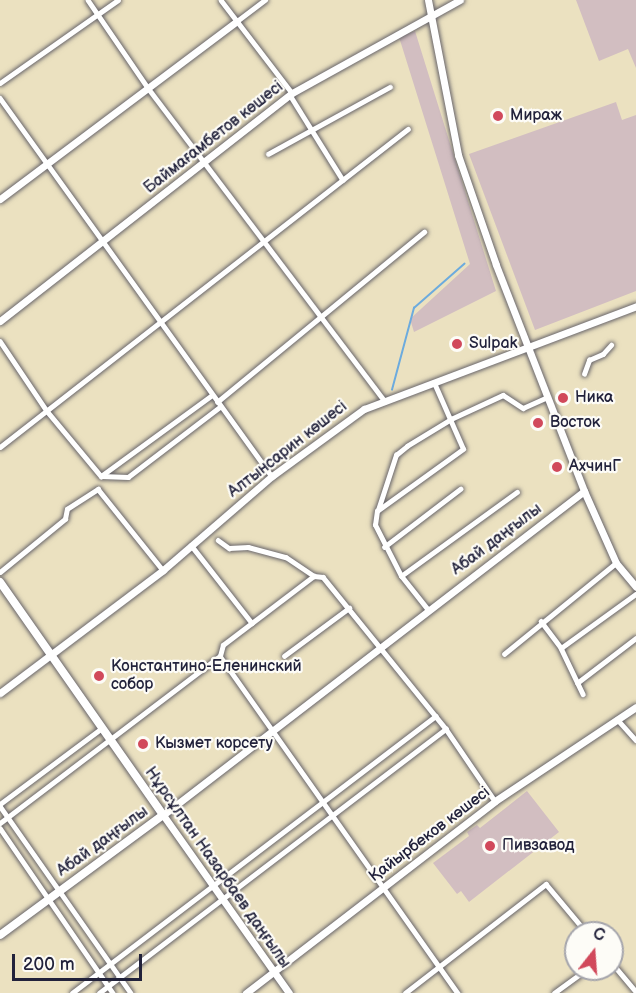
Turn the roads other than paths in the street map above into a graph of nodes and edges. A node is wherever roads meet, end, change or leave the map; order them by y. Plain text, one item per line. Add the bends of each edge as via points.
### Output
1 (88, 0) edge
2 (118, 0) edge
3 (221, 0) edge
4 (265, 0) edge
5 (428, 0) edge
6 (460, 0) edge
7 (432, 12) junction
8 (98, 15) junction
9 (237, 21) junction
10 (0, 83) edge
11 (390, 87) dead end
12 (148, 88) junction
13 (291, 94) junction
14 (0, 98) edge
15 (311, 129) junction
16 (408, 129) dead end
17 (268, 154) dead end
18 (204, 161) junction
19 (48, 163) junction
20 (343, 180) junction
21 (0, 199) edge
22 (424, 232) dead end
23 (102, 241) junction
24 (264, 242) junction
25 (636, 306) edge
26 (320, 317) junction
27 (0, 321) edge
28 (160, 322) junction
29 (0, 341) edge
30 (611, 345) dead end
31 (528, 347) junction
32 (584, 374) dead end
33 (434, 383) junction
34 (212, 395) junction
35 (548, 397) junction
36 (385, 401) junction
37 (218, 404) junction
38 (47, 411) junction
39 (451, 419) junction
40 (0, 447) edge
41 (272, 476) junction
42 (100, 482) junction
43 (460, 489) dead end
44 (584, 491) junction
45 (517, 492) dead end
46 (377, 510) junction
47 (218, 540) dead end
48 (191, 545) junction
49 (384, 547) junction
50 (616, 562) junction
51 (163, 570) junction
52 (0, 572) edge
53 (314, 576) junction
54 (401, 576) junction
55 (0, 583) edge
56 (636, 587) edge
57 (636, 594) edge
58 (349, 608) junction
59 (428, 610) junction
60 (542, 621) junction
61 (252, 623) junction
62 (636, 638) edge
63 (381, 645) junction
64 (561, 648) junction
65 (504, 654) dead end
66 (51, 655) junction
67 (220, 656) junction
68 (284, 656) dead end
69 (577, 683) junction
70 (0, 693) edge
71 (583, 694) dead end
72 (636, 707) edge
73 (436, 716) junction
74 (617, 719) junction
75 (102, 728) junction
76 (272, 728) junction
77 (446, 729) junction
78 (636, 740) edge
79 (111, 741) junction
80 (495, 801) junction
81 (323, 802) junction
82 (0, 805) edge
83 (163, 815) junction
84 (333, 816) junction
85 (8, 817) junction
86 (0, 825) edge
87 (213, 886) junction
88 (384, 886) junction
89 (60, 890) junction
90 (50, 898) junction
91 (223, 899) junction
92 (577, 921) edge
93 (0, 935) edge
94 (111, 964) junction
95 (439, 967) junction
96 (274, 971) junction
97 (99, 972) junction
98 (120, 977) junction
99 (624, 978) edge
100 (570, 981) edge
101 (109, 986) junction
102 (636, 992) edge
103 (72, 993) edge
104 (99, 993) edge
105 (114, 993) edge
106 (131, 993) edge
107 (246, 993) edge
108 (289, 993) edge
109 (405, 993) edge
110 (458, 993) edge
111 (554, 993) edge

1 - 8 street
2 - 8 street
3 - 9 street
4 - 9 street
5 - 7 street
6 - 7 street, Баймағамбетов көшесі
7 - 13 street, Баймағамбетов көшесі
7 - 31 street via 458,155
8 - 10 street
8 - 12 street
9 - 12 street
9 - 13 street
11 - 15 street
12 - 18 street
12 - 19 street
13 - 15 street
13 - 18 street, Баймағамбетов көшесі
14 - 19 street
15 - 17 street
15 - 20 street
16 - 20 street
18 - 23 street, Баймағамбетов көшесі
18 - 24 street
19 - 21 street
19 - 23 street
20 - 24 street
22 - 26 street
23 - 27 street, Баймағамбетов көшесі
23 - 28 street
24 - 26 street
24 - 28 street
25 - 31 street, Алтынсарин көшесі
26 - 36 street
26 - 37 street
28 - 34 street
28 - 38 street
29 - 38 street
30 - 32 street via 589,360
31 - 33 street, Алтынсарин көшесі
31 - 35 street
33 - 36 street, Алтынсарин көшесі
33 - 39 street
34 - 37 street
34 - 42 street
35 - 39 street via 523,408 503,395
35 - 44 street
36 - 41 street, Алтынсарин көшесі via 364,409
37 - 41 street
37 - 42 street via 128,477
38 - 40 street
38 - 42 street
39 - 46 street via 396,455
39 - 46 street via 461,452
41 - 48 street, Алтынсарин көшесі
42 - 51 street
42 - 52 street via 67,509 65,519
43 - 49 street
44 - 50 street
44 - 59 street, Абай даңғылы
45 - 54 street
46 - 49 street via 375,525
47 - 53 street via 229,548 248,547 286,557
48 - 51 street, Алтынсарин көшесі
48 - 61 street
49 - 54 street
50 - 56 street
50 - 60 street
51 - 66 street, Алтынсарин көшесі
53 - 58 street via 323,578
53 - 61 street
54 - 59 street
55 - 66 main road, Нұрсұлтан Назарбаев даңғылы
57 - 64 street
58 - 63 street
58 - 68 street
59 - 63 street, Абай даңғылы
60 - 64 street
60 - 65 street
61 - 67 street via 223,645
62 - 69 street
63 - 73 street
63 - 76 street, Абай даңғылы
64 - 69 street
66 - 70 street, Алтынсарин көшесі
66 - 75 main road, Нұрсұлтан Назарбаев даңғылы
67 - 76 street
67 - 79 street
69 - 71 street
72 - 74 street, Қайырбеков көшесі
73 - 77 street
73 - 81 street
74 - 78 street
74 - 80 street, Қайырбеков көшесі
75 - 79 main road, Нұрсұлтан Назарбаев даңғылы
75 - 82 street
76 - 81 street
76 - 83 street, Абай даңғылы
77 - 80 street
77 - 84 street
79 - 83 main road, Нұрсұлтан Назарбаев даңғылы
79 - 85 street
80 - 88 street, Қайырбеков көшесі
81 - 84 street
81 - 87 street
82 - 85 street
83 - 87 street, Нұрсұлтан Назарбаев даңғылы
83 - 89 main road, Абай даңғылы
84 - 88 street
84 - 91 street
85 - 86 street
85 - 89 street
86 - 90 street
87 - 91 street, Нұрсұлтан Назарбаев даңғылы
87 - 94 street
88 - 95 street
88 - 96 street, Қайырбеков көшесі
89 - 90 main road, Абай даңғылы
89 - 94 street
90 - 93 main road, Абай даңғылы
90 - 97 street
91 - 96 street, Нұрсұлтан Назарбаев даңғылы
91 - 98 street
92 - 95 street via 546,884
94 - 97 street
94 - 98 street
95 - 109 street
95 - 110 street
96 - 107 street, Қайырбеков көшесі
96 - 108 street, Нұрсұлтан Назарбаев даңғылы
97 - 101 street
97 - 103 street
98 - 101 street
98 - 106 street
99 - 102 street
100 - 111 street
101 - 104 street
101 - 105 street

